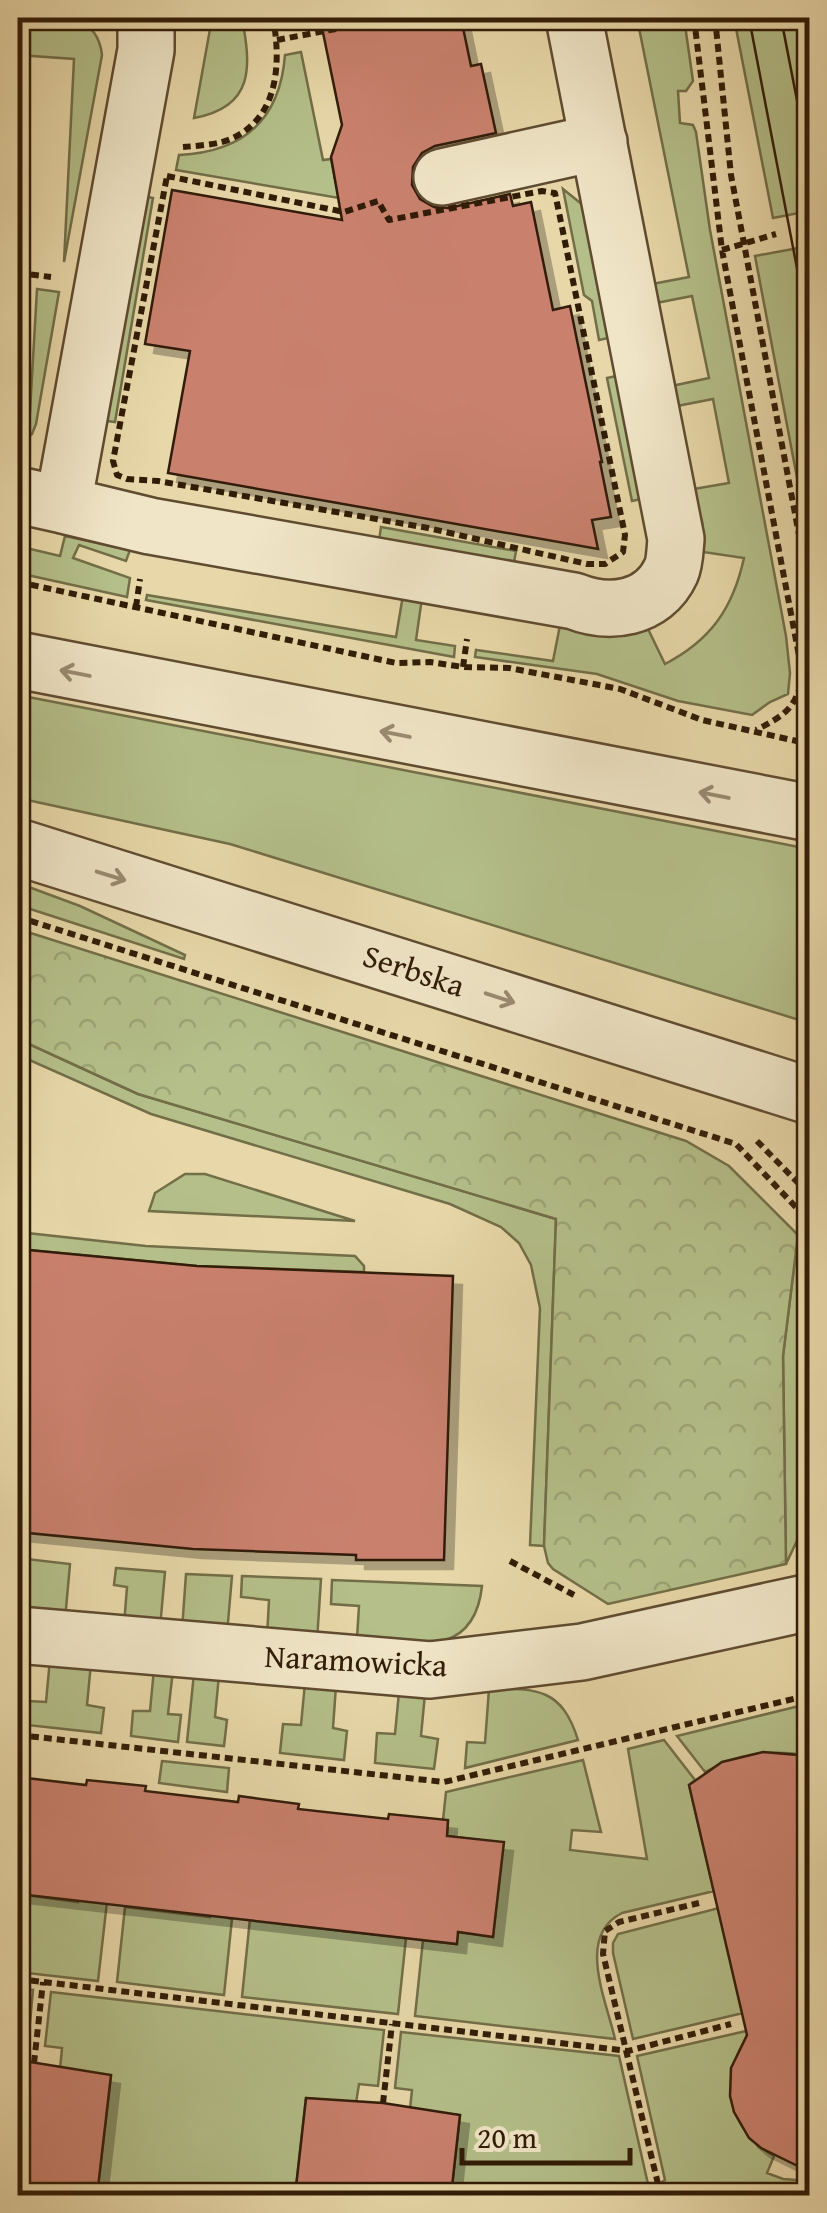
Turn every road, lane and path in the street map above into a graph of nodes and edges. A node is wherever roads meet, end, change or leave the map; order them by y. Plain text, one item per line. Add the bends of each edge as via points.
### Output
1 (146, 18) edge
2 (272, 18) edge
3 (574, 18) edge
4 (694, 18) edge
5 (714, 18) edge
6 (341, 28) dead end
7 (277, 40) junction
8 (598, 142) junction
9 (178, 148) dead end
10 (169, 158) dead end
11 (166, 176) junction
12 (442, 176) dead end
13 (555, 193) dead end
14 (776, 234) dead end
15 (744, 245) junction
16 (722, 250) junction
17 (113, 460) dead end
18 (40, 500) edge
19 (140, 580) dead end
20 (18, 582) edge
21 (810, 593) edge
22 (136, 607) junction
23 (18, 660) edge
24 (797, 702) junction
25 (810, 704) edge
26 (755, 730) junction
27 (810, 744) edge
28 (810, 813) edge
29 (18, 847) edge
30 (18, 917) edge
31 (810, 1096) edge
32 (810, 1222) edge
33 (810, 1602) edge
34 (18, 1634) edge
35 (810, 1695) edge
36 (18, 1735) edge
37 (699, 1903) dead end
38 (18, 1980) edge
39 (42, 1982) junction
40 (392, 2024) junction
41 (731, 2024) dead end
42 (628, 2051) junction
43 (34, 2063) dead end
44 (384, 2102) dead end
45 (804, 2190) dead end
46 (664, 2196) edge
47 (784, 2196) edge

1 - 18 street via 146,50
2 - 7 path
3 - 8 street
4 - 16 path
5 - 15 path
6 - 7 path
7 - 9 path via 277,83 251,124 224,141
8 - 12 street
8 - 18 street via 676,539 672,569 658,590 607,611
10 - 11 path
11 - 13 path via 344,212 378,202 389,220
11 - 17 path
14 - 15 path
15 - 16 path
15 - 21 path
16 - 24 path via 803,677
19 - 22 path
20 - 22 path
22 - 26 path via 396,663 508,668 620,689 702,720
28 -> 23 street
24 - 25 path
24 - 26 path
26 - 27 path
29 -> 31 street, Serbska
30 - 32 path via 736,1144
33 - 34 street, Naramowicka via 582,1652 430,1670
35 - 36 path via 444,1782
37 - 42 path via 604,1931 603,1954
38 - 39 path
39 - 40 path
39 - 43 path
40 - 42 path
40 - 44 path
41 - 42 path
42 - 46 path
45 - 47 path

